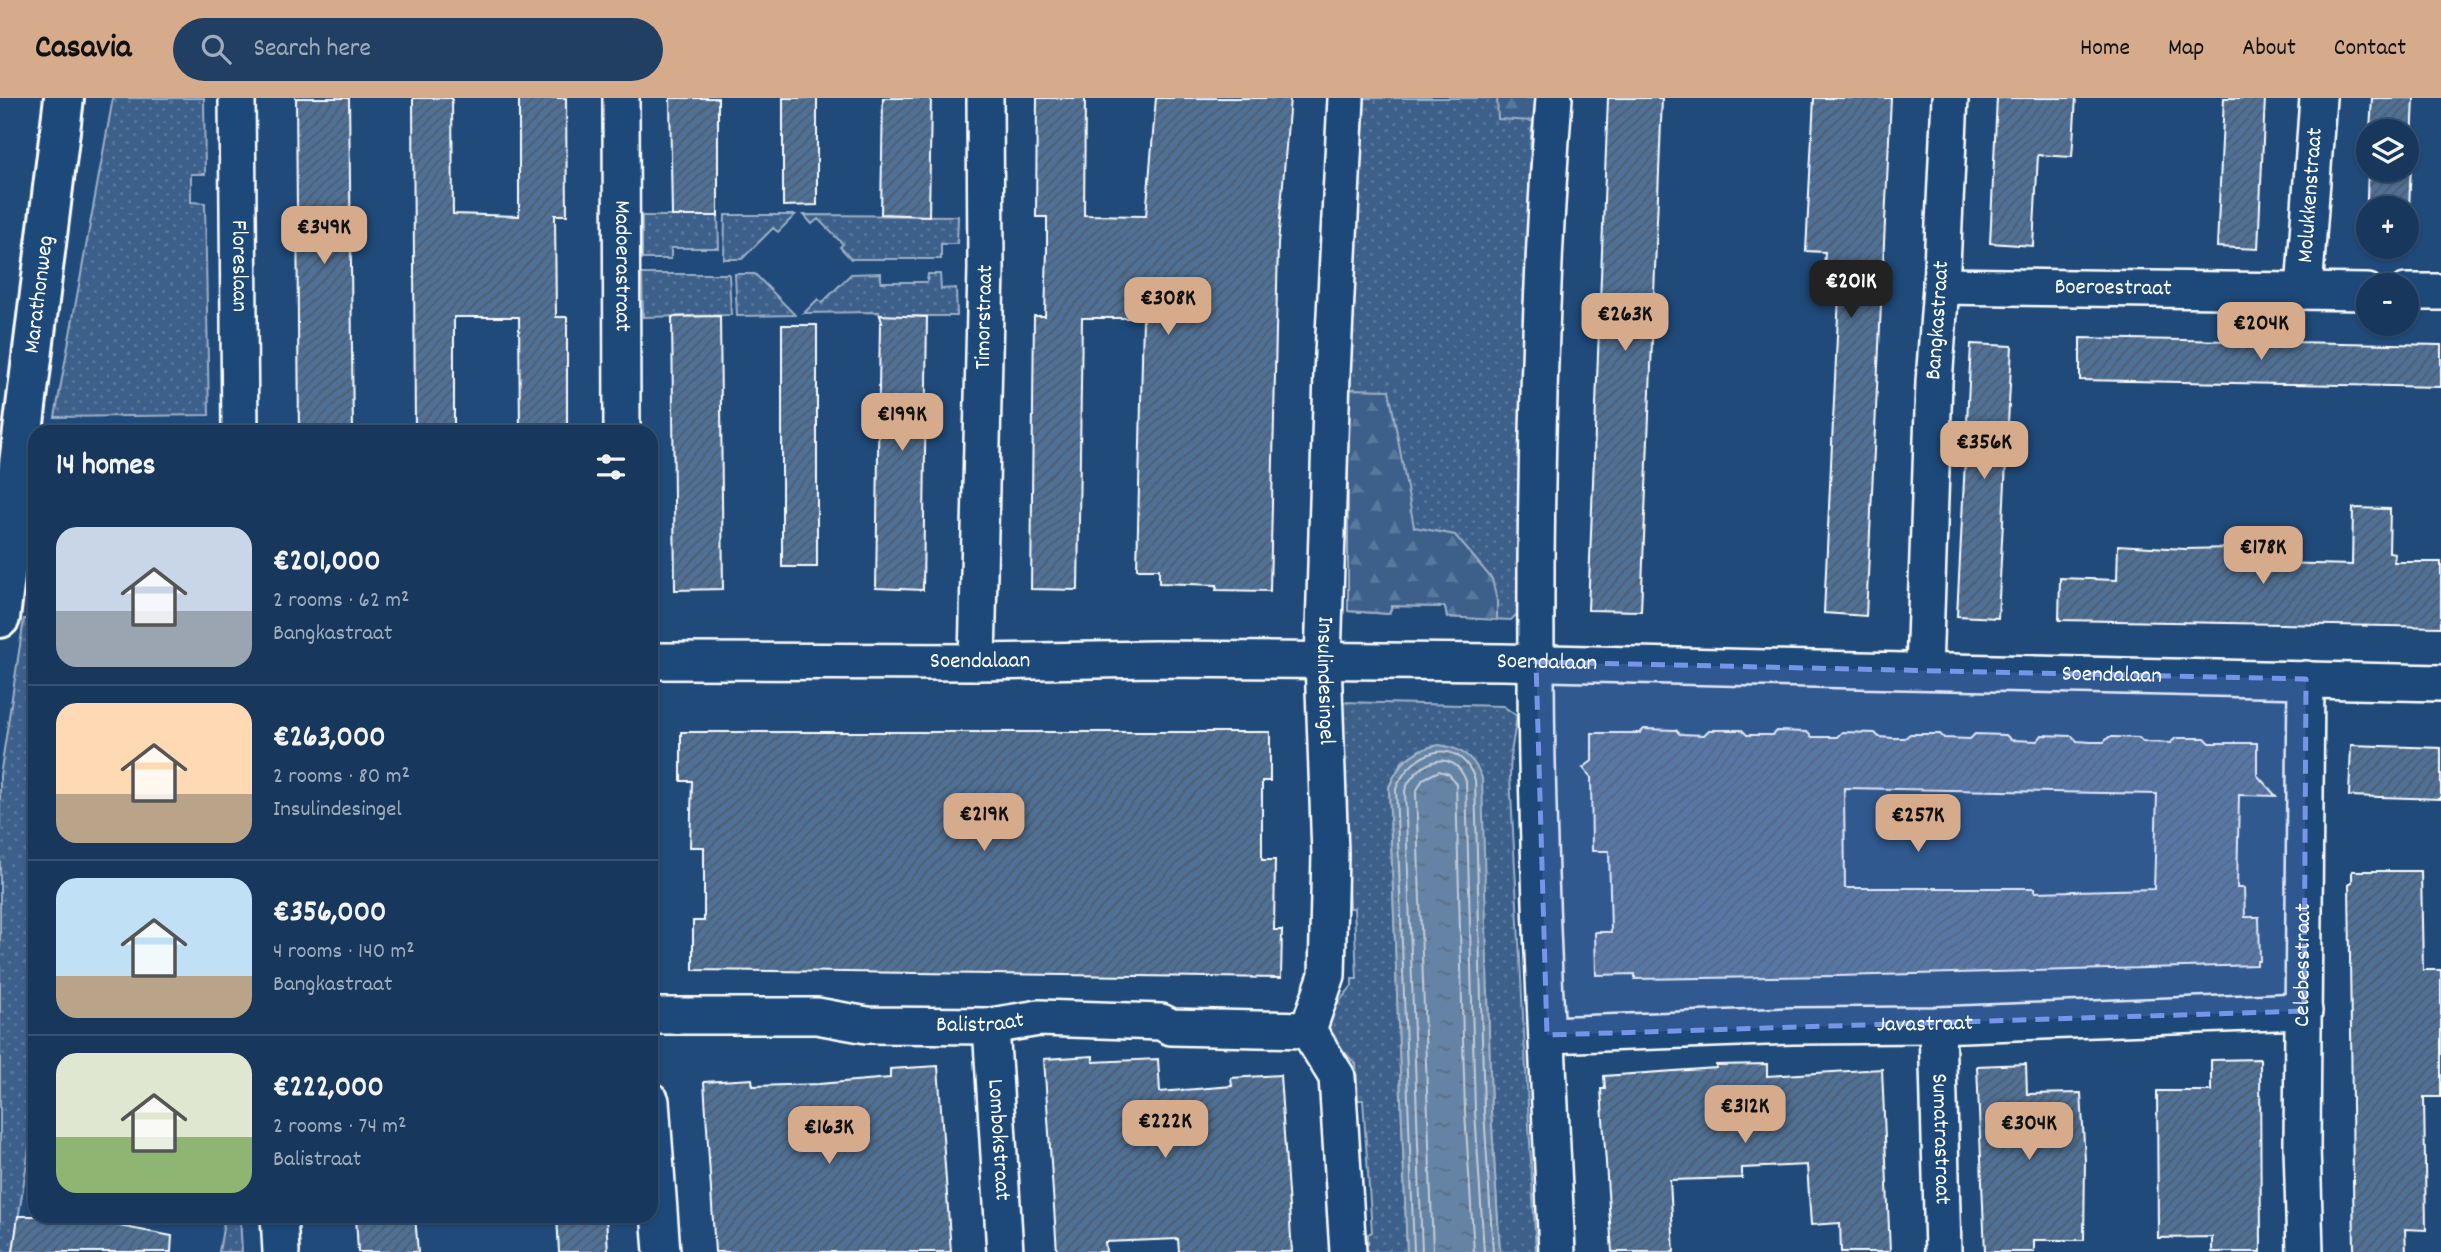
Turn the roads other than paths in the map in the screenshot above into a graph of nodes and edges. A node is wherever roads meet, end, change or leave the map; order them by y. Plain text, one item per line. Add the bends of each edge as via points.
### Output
1 (64, 98) edge
2 (237, 98) edge
3 (621, 98) edge
4 (985, 98) edge
5 (1346, 98) edge
6 (1554, 98) edge
7 (1950, 98) edge
8 (2318, 98) edge
9 (1941, 286) junction
10 (2304, 291) junction
11 (2356, 292) edge
12 (2419, 292) edge
13 (2441, 292) edge
14 (240, 425) edge
15 (622, 425) edge
16 (0, 618) edge
17 (658, 661) edge
18 (1323, 661) junction
19 (977, 662) junction
20 (1536, 662) junction
21 (1924, 670) junction
22 (2306, 679) junction
23 (2441, 683) edge
24 (2304, 1011) junction
25 (658, 1014) edge
26 (1937, 1025) junction
27 (991, 1026) junction
28 (1308, 1030) junction
29 (1547, 1035) junction
30 (658, 1197) edge
31 (279, 1223) edge
32 (281, 1252) edge
33 (662, 1252) edge
34 (1005, 1252) edge
35 (1348, 1252) edge
36 (1557, 1252) edge
37 (1943, 1252) edge
38 (2305, 1252) edge

1 - 16 main road, Marathonweg
2 - 14 street, Floreslaan
3 - 15 street, Madoerastraat
4 - 19 street, Timorstraat
5 - 18 street, Insulindesingel
6 - 20 street via 1539,384
7 - 9 street, Bangkastraat
8 - 10 street, Molukkenstraat
9 - 10 street, Boeroestraat
9 - 21 street, Bangkastraat
10 - 11 street, Boeroestraat
12 - 13 street
17 - 19 street, Soendalaan
18 - 19 street, Soendalaan
18 - 20 street, Soendalaan
18 - 28 street, Insulindesingel via 1330,855 1327,975
20 - 21 street, Soendalaan
20 - 29 street
21 - 22 street, Soendalaan
22 - 23 street, Soendalaan
22 - 24 street, Celebesstraat
24 - 26 street, Javastraat
24 - 38 street, Celebesstraat
25 - 27 street, Balistraat via 817,1016 867,1025
26 - 29 street, Javastraat
26 - 37 street, Sumatrastraat
27 - 28 street, Balistraat via 1039,1018
27 - 34 street, Lombokstraat
28 - 35 street via 1337,1077
29 - 36 street
30 - 33 street
31 - 32 street

